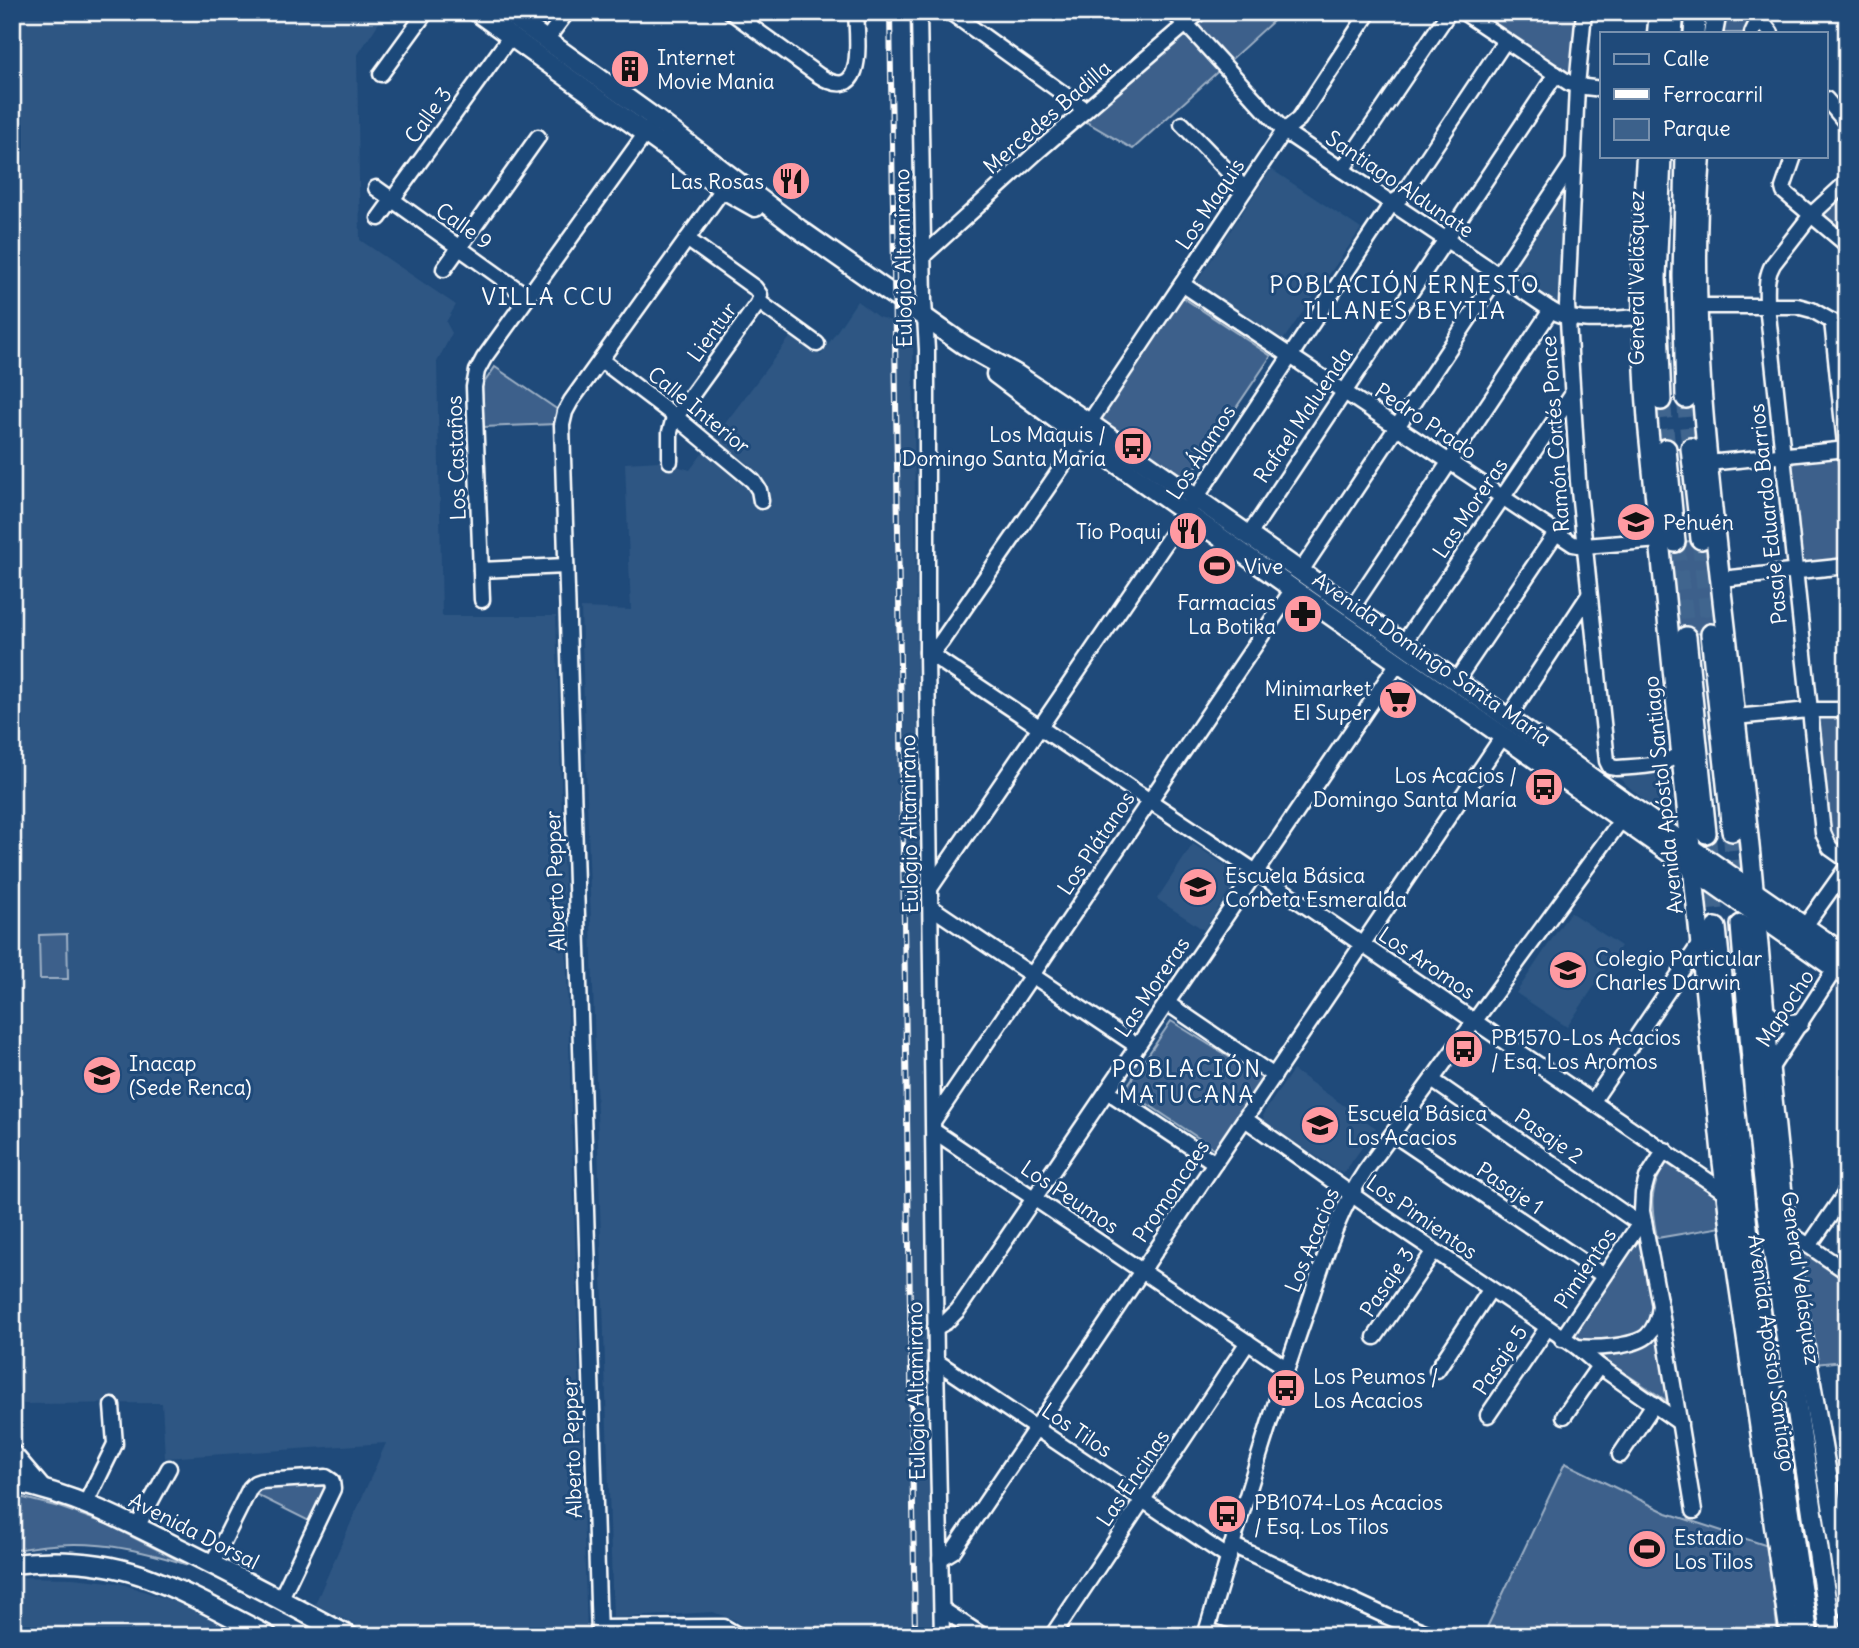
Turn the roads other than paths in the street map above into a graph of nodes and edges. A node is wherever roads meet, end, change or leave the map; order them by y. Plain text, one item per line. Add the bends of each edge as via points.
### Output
1 (426, 12) edge
2 (477, 12) edge
3 (507, 12) edge
4 (568, 12) edge
5 (731, 12) edge
6 (856, 12) edge
7 (919, 12) edge
8 (950, 12) edge
9 (1172, 12) edge
10 (1200, 12) edge
11 (1369, 12) edge
12 (1449, 12) edge
13 (1463, 12) edge
14 (1584, 12) edge
15 (1659, 12) edge
16 (1674, 12) edge
17 (1696, 12) edge
18 (1717, 12) edge
19 (1761, 15) edge
20 (1186, 24) junction
21 (1657, 32) edge
22 (1672, 32) edge
23 (1694, 32) edge
24 (1713, 32) edge
25 (1752, 32) edge
26 (1770, 32) edge
27 (510, 37) junction
28 (546, 40) junction
29 (1505, 41) junction
30 (382, 74) dead end
31 (1556, 74) junction
32 (1577, 86) junction
33 (1600, 89) edge
34 (1828, 101) edge
35 (1086, 110) junction
36 (1182, 124) dead end
37 (1847, 124) edge
38 (651, 126) junction
39 (1284, 131) junction
40 (538, 137) dead end
41 (1646, 158) edge
42 (1661, 158) edge
43 (1686, 158) edge
44 (1701, 158) edge
45 (1708, 158) edge
46 (1793, 158) edge
47 (1573, 163) junction
48 (1342, 170) junction
49 (1847, 182) edge
50 (727, 183) junction
51 (376, 188) dead end
52 (1699, 189) junction
53 (1245, 190) junction
54 (393, 200) junction
55 (1392, 203) junction
56 (1811, 215) junction
57 (379, 218) dead end
58 (687, 239) junction
59 (1446, 240) junction
60 (1847, 245) edge
61 (459, 247) junction
62 (923, 256) junction
63 (443, 269) dead end
64 (1499, 275) junction
65 (1182, 284) junction
66 (528, 297) junction
67 (759, 302) junction
68 (1696, 306) junction
69 (1767, 306) junction
70 (1551, 310) junction
71 (925, 317) junction
72 (1642, 317) junction
73 (1568, 318) junction
74 (1832, 321) junction
75 (1847, 330) edge
76 (817, 344) dead end
77 (1290, 356) junction
78 (601, 360) junction
79 (1344, 392) junction
80 (1572, 395) junction
81 (1686, 398) tunnel mouth
82 (1661, 400) tunnel mouth
83 (676, 417) junction
84 (1397, 427) junction
85 (1085, 430) junction
86 (1691, 448) tunnel mouth
87 (1666, 449) tunnel mouth
88 (1846, 454) edge
89 (1783, 456) junction
90 (670, 461) dead end
91 (1450, 462) junction
92 (1708, 463) junction
93 (1503, 497) junction
94 (761, 501) dead end
95 (1191, 505) junction
96 (1556, 533) junction
97 (1249, 535) junction
98 (1701, 539) tunnel mouth
99 (1668, 541) junction
100 (1584, 546) junction
101 (566, 566) junction
102 (1847, 566) edge
103 (481, 570) junction
104 (1301, 571) junction
105 (1795, 572) junction
106 (1721, 579) junction
107 (1293, 589) junction
108 (1590, 594) junction
109 (482, 600) dead end
110 (1352, 608) junction
111 (1711, 634) tunnel mouth
112 (1686, 637) tunnel mouth
113 (1404, 644) junction
114 (927, 652) junction
115 (1398, 663) junction
116 (1456, 681) junction
117 (1809, 710) junction
118 (1847, 710) edge
119 (1735, 717) junction
120 (1508, 718) junction
121 (1040, 727) junction
122 (1503, 736) junction
123 (1682, 751) junction
124 (1150, 801) junction
125 (1687, 804) junction
126 (1627, 813) junction
127 (1656, 824) junction
128 (1732, 831) tunnel mouth
129 (1706, 833) tunnel mouth
130 (1691, 848) junction
131 (1847, 860) edge
132 (1847, 867) edge
133 (1693, 870) junction
134 (1256, 872) junction
135 (931, 887) junction
136 (1754, 891) junction
137 (931, 907) junction
138 (1748, 920) junction
139 (1805, 926) junction
140 (1716, 928) tunnel mouth
141 (1701, 942) junction
142 (1362, 944) junction
143 (1843, 967) edge
144 (1032, 975) junction
145 (1167, 1003) junction
146 (1764, 1011) junction
147 (1475, 1021) junction
148 (1799, 1023) junction
149 (1137, 1046) junction
150 (1770, 1069) junction
151 (1274, 1076) junction
152 (1432, 1080) junction
153 (1107, 1091) junction
154 (1593, 1101) junction
155 (1245, 1119) junction
156 (934, 1126) junction
157 (1392, 1134) junction
158 (1665, 1150) junction
159 (1722, 1158) junction
160 (1215, 1163) junction
161 (1692, 1169) junction
162 (1847, 1191) edge
163 (1726, 1193) junction
164 (1351, 1194) junction
165 (1034, 1199) junction
166 (1644, 1222) junction
167 (1787, 1231) junction
168 (1809, 1246) junction
169 (1434, 1251) junction
170 (1142, 1271) junction
171 (1847, 1272) edge
172 (1604, 1276) junction
173 (1490, 1290) junction
174 (1660, 1306) junction
175 (935, 1328) junction
176 (1547, 1328) junction
177 (1376, 1337) dead end
178 (1563, 1339) junction
179 (1248, 1342) junction
180 (1577, 1347) junction
181 (936, 1361) junction
182 (1599, 1366) junction
183 (1286, 1368) junction
184 (1437, 1370) dead end
185 (1756, 1399) junction
186 (1654, 1405) junction
187 (112, 1406) dead end
188 (1488, 1415) dead end
189 (1564, 1416) dead end
190 (1680, 1423) junction
191 (1036, 1428) junction
192 (12, 1454) edge
193 (1620, 1455) dead end
194 (169, 1468) dead end
195 (12, 1482) edge
196 (41, 1488) junction
197 (1809, 1493) junction
198 (1144, 1500) junction
199 (86, 1503) junction
200 (1694, 1511) dead end
201 (136, 1527) junction
202 (1793, 1536) junction
203 (1230, 1551) junction
204 (940, 1559) junction
205 (12, 1563) edge
206 (212, 1564) junction
207 (280, 1600) junction
208 (1847, 1608) edge
209 (942, 1609) junction
210 (690, 1631) edge
211 (1409, 1631) edge
212 (599, 1632) edge
213 (1206, 1633) edge
214 (268, 1636) edge
215 (349, 1636) edge
216 (739, 1636) edge
217 (942, 1636) edge
218 (983, 1636) edge
219 (1052, 1636) edge
220 (1225, 1636) edge
221 (1434, 1636) edge
222 (1790, 1636) edge
223 (1808, 1636) edge
224 (1831, 1636) edge
225 (1844, 1636) edge

1 - 30 street
2 - 27 main road, Avenida Domingo Santa María
3 - 28 main road, Avenida Domingo Santa María
4 - 28 street
5 - 6 street via 834,83 846,81 856,72
7 - 62 street, Eulogio Altamirano
8 - 35 street
9 - 20 street, Santiago Aldunate
10 - 20 street, Mercedes Badilla
11 - 39 street, Los Maquis via 1299,119
12 - 48 street
13 - 29 street
14 - 32 street, Ramón Cortés Ponce
15 - 21 main road
16 - 22 highway
17 - 23 highway
18 - 24 main road
19 - 25 street
19 - 26 street
20 - 35 street, Mercedes Badilla
20 - 39 street, Santiago Aldunate
27 - 38 main road, Avenida Domingo Santa María
27 - 54 street, Calle 3
28 - 38 main road, Avenida Domingo Santa María
29 - 31 street
29 - 55 street, Los Álamos via 1401,197
31 - 32 street
31 - 59 street, Rafael Maluenda
32 - 33 street
32 - 47 street, Ramón Cortés Ponce
34 - 37 street
35 - 62 street, Mercedes Badilla
36 - 53 street
38 - 50 main road, Avenida Domingo Santa María
38 - 66 street, Los Castaños
39 - 48 street, Santiago Aldunate
39 - 53 street, Los Maquis
40 - 61 street
41 - 72 main road, Avenida Apóstol Santiago
42 - 82 highway, General Velásquez via 1656,278
43 - 81 highway via 1682,276
44 - 52 main road, Avenida Apóstol Santiago
45 - 52 street, Avenida Apóstol Santiago
46 - 56 street via 1783,190
47 - 64 street
47 - 73 street, Ramón Cortés Ponce
48 - 55 street, Santiago Aldunate
49 - 56 street, Pasaje Eduardo Barrios
50 - 58 street, Alberto Pepper
50 - 71 main road, Avenida Domingo Santa María
51 - 54 street, Calle 9
52 - 68 main road, Avenida Apóstol Santiago
53 - 65 street, Los Maquis
54 - 57 street, Calle 3
54 - 61 street, Calle 9
55 - 59 street, Santiago Aldunate
55 - 77 street, Los Álamos
56 - 60 street
56 - 69 street, Pasaje Eduardo Barrios via 1770,268
58 - 67 street via 755,288
58 - 78 street, Alberto Pepper
59 - 64 street, Santiago Aldunate
59 - 79 street, Rafael Maluenda
61 - 63 street
61 - 66 street, Calle 9
62 - 71 street, Eulogio Altamirano
64 - 70 street, Santiago Aldunate
64 - 84 street
65 - 77 street, Pedro Prado
65 - 85 street, Los Maquis
66 - 103 street, Los Castaños via 480,364 475,379
67 - 76 street
67 - 83 street, Lientur
68 - 69 street
68 - 92 main road, Avenida Apóstol Santiago
69 - 74 street via 1803,307
69 - 89 street, Pasaje Eduardo Barrios
70 - 73 street, Santiago Aldunate
70 - 91 street
71 - 85 main road, Avenida Domingo Santa María via 1009,383
71 - 114 street, Eulogio Altamirano
72 - 73 street, Santiago Aldunate
72 - 99 main road, Avenida Apóstol Santiago via 1646,402
73 - 80 street, Ramón Cortés Ponce
74 - 75 street
74 - 88 street
77 - 79 street, Pedro Prado
77 - 95 street, Los Álamos
78 - 83 street, Calle Interior
78 - 101 street, Alberto Pepper via 568,406 562,425
79 - 84 street, Pedro Prado
79 - 97 street, Rafael Maluenda
80 - 93 street, Las Moreras
80 - 100 street, Ramón Cortés Ponce
83 - 90 street, Lientur via 670,432
83 - 94 street, Calle Interior via 753,481
84 - 91 street, Pedro Prado
84 - 104 street
85 - 95 main road, Avenida Domingo Santa María
85 - 114 street, Los Maquis via 941,642
86 - 98 highway
87 - 99 highway
88 - 89 street
89 - 92 street
89 - 105 street, Pasaje Eduardo Barrios
91 - 93 street, Pedro Prado
91 - 110 street
92 - 106 main road, Avenida Apóstol Santiago
93 - 96 street, Pedro Prado
93 - 113 street, Las Moreras
95 - 97 main road, Avenida Domingo Santa María
95 - 107 main road, Avenida Domingo Santa María
95 - 121 street, Los Álamos
96 - 100 street, Pedro Prado
96 - 116 street
97 - 104 main road, Avenida Domingo Santa María
99 - 100 street, Pedro Prado
99 - 123 main road, Avenida Apóstol Santiago
100 - 108 street, Ramón Cortés Ponce
101 - 103 street
101 - 212 street, Alberto Pepper
102 - 105 street
103 - 109 street, Los Castaños
104 - 110 main road, Avenida Domingo Santa María
105 - 106 street
105 - 117 street, Pasaje Eduardo Barrios
106 - 119 main road, Avenida Apóstol Santiago
107 - 115 main road, Avenida Domingo Santa María
107 - 124 street, Los Plátanos
108 - 120 street
108 - 123 street, Ramón Cortés Ponce via 1610,767 1661,763
110 - 113 main road, Avenida Domingo Santa María
111 - 128 highway
112 - 129 highway
113 - 116 main road, Avenida Domingo Santa María
114 - 121 street, Los Aromos
114 - 135 street, Eulogio Altamirano
115 - 122 main road, Avenida Domingo Santa María
115 - 134 street, Las Moreras
116 - 120 main road, Avenida Domingo Santa María
117 - 118 street
117 - 119 street
117 - 131 street, Pasaje Eduardo Barrios via 1823,833 1830,848
119 - 136 main road, Avenida Apóstol Santiago
120 - 126 main road, Avenida Domingo Santa María
121 - 124 street, Los Aromos
121 - 135 street, Los Álamos
122 - 126 main road, Avenida Domingo Santa María
122 - 142 street, Promoncaes
123 - 125 main road, Avenida Apóstol Santiago
124 - 134 street, Los Aromos
124 - 144 street, Los Plátanos
125 - 127 main road via 1675,819
125 - 130 main road, Avenida Apóstol Santiago
126 - 127 main road, Avenida Domingo Santa María
126 - 133 main road, Avenida Domingo Santa María
126 - 147 street, Los Acacios
127 - 130 main road, Avenida Domingo Santa María
130 - 133 main road, Avenida Apóstol Santiago
130 - 136 main road, Avenida Domingo Santa María
132 - 139 street
133 - 138 main road, Avenida Domingo Santa María
133 - 141 main road, Avenida Apóstol Santiago
134 - 142 street, Los Aromos
134 - 145 street, Las Moreras
135 - 137 street, Eulogio Altamirano
136 - 138 main road, Avenida Apóstol Santiago
136 - 139 main road, Avenida Domingo Santa María
137 - 144 street
137 - 156 street, Eulogio Altamirano
138 - 143 main road, Avenida Domingo Santa María
138 - 146 main road, Avenida Apóstol Santiago
138 - 197 highway, General Velásquez via 1761,1156
139 - 143 main road, Avenida Domingo Santa María
140 - 202 highway via 1747,1227
141 - 154 street
141 - 159 main road, Avenida Apóstol Santiago
142 - 147 street, Los Aromos
142 - 151 street, Promoncaes
143 - 148 street, Mapocho
144 - 149 street
144 - 156 street, Los Plátanos
145 - 149 street, Las Moreras
145 - 151 street
146 - 148 main road via 1781,1023
146 - 150 main road, Avenida Apóstol Santiago
147 - 152 street, Los Acacios
147 - 154 street, Los Aromos
148 - 150 street, Mapocho
149 - 153 street, Las Moreras
150 - 167 main road, Avenida Apóstol Santiago
151 - 155 street, Promoncaes
152 - 157 street, Los Acacios
152 - 166 street, Pasaje 2 via 1631,1218
153 - 160 street
153 - 165 street, Las Moreras
154 - 158 street, Los Aromos
155 - 160 street, Promoncaes
155 - 164 street, Los Pimientos
156 - 165 street, Los Peumos
156 - 175 street, Eulogio Altamirano
157 - 164 street, Los Acacios
157 - 172 street, Pasaje 1
158 - 161 street, Los Aromos
158 - 166 street via 1644,1185
159 - 161 street
159 - 163 main road, Avenida Apóstol Santiago
160 - 170 street, Promoncaes
161 - 163 street, Los Aromos
162 - 168 street
163 - 185 main road, Avenida Apóstol Santiago
164 - 169 street, Los Pimientos
164 - 183 street, Los Acacios
165 - 170 street, Los Peumos
165 - 175 street, Las Moreras via 955,1314
166 - 172 street, Pimientos
166 - 174 street
167 - 168 street
167 - 208 main road, Avenida Apóstol Santiago
168 - 171 street
169 - 173 street, Los Pimientos
169 - 177 street, Pasaje 3
170 - 179 street, Los Peumos
170 - 191 street, Promoncaes
172 - 178 street, Pimientos
173 - 176 street, Los Pimientos
173 - 184 street
174 - 180 street via 1653,1328 1641,1339
174 - 190 street
175 - 181 street, Eulogio Altamirano
176 - 178 street, Los Pimientos
176 - 188 street, Pasaje 5
178 - 180 street, Los Pimientos
179 - 183 street, Los Peumos
179 - 198 street, Las Encinas
180 - 182 street, Los Pimientos
181 - 191 street, Los Tilos
181 - 204 street, Eulogio Altamirano
182 - 186 street, Los Pimientos
182 - 189 street
183 - 203 street, Los Acacios
185 - 202 highway
185 - 222 main road, Avenida Apóstol Santiago
186 - 190 street, Los Pimientos
186 - 193 street
187 - 199 street via 114,1444
190 - 200 street
191 - 198 street, Los Tilos
191 - 204 street, Promoncaes via 953,1551
192 - 196 main road
194 - 201 street
195 - 196 main road, Avenida Dorsal
196 - 199 main road, Avenida Dorsal
197 - 224 highway, General Velásquez
197 - 225 highway
198 - 203 street, Los Tilos
198 - 219 street, Las Encinas
199 - 201 main road, Avenida Dorsal
201 - 206 main road, Avenida Dorsal
202 - 223 highway
203 - 211 street, Los Tilos
203 - 213 street, Los Acacios
204 - 209 street, Eulogio Altamirano
205 - 214 main road via 69,1562 138,1574
206 - 207 main road, Avenida Dorsal
206 - 207 street via 255,1483 326,1477 332,1481 332,1489
207 - 215 main road, Avenida Dorsal
209 - 217 street, Eulogio Altamirano
209 - 218 street
210 - 212 street
210 - 216 street via 724,1627
211 - 221 street, Los Tilos
213 - 220 street

